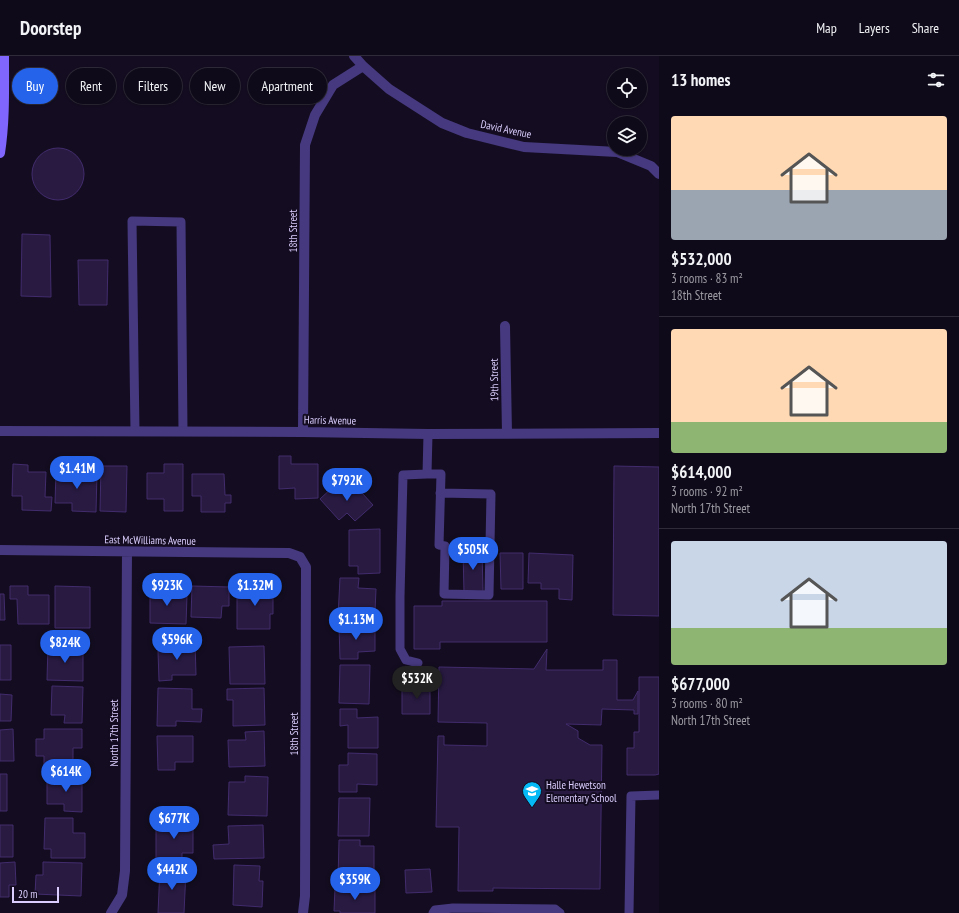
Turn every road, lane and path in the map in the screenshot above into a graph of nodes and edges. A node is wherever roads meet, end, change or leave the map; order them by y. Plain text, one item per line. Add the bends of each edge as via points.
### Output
1 (2, 56) edge
2 (354, 56) edge
3 (0, 59) edge
4 (363, 66) junction
5 (0, 153) edge
6 (659, 174) edge
7 (505, 326) dead end
8 (0, 431) edge
9 (135, 431) junction
10 (183, 431) junction
11 (303, 432) junction
12 (507, 433) junction
13 (659, 433) edge
14 (428, 434) junction
15 (427, 474) junction
16 (440, 493) junction
17 (0, 550) edge
18 (127, 552) junction
19 (300, 557) joint
20 (418, 663) dead end
21 (659, 795) edge
22 (112, 912) edge
23 (302, 913) edge
24 (433, 913) edge
25 (560, 913) edge
26 (629, 913) edge

1 - 3 street
1 - 5 street
2 - 4 street
4 - 6 street, David Avenue via 389,89 442,123 467,133 524,147 617,152 650,166
4 - 11 street, 18th Street via 334,85 315,115 305,145
7 - 12 street, 19th Street
8 - 9 street, Harris Avenue
9 - 10 street, Harris Avenue
9 - 10 lane via 132,221 181,222
10 - 11 street, Harris Avenue
11 - 14 street, Harris Avenue
12 - 13 street, Harris Avenue
12 - 14 street, Harris Avenue
14 - 15 lane
15 - 16 lane via 441,474
15 - 20 lane via 403,475 400,649 406,660
16 - 16 lane via 439,545 445,546 444,594 489,595 491,494
17 - 18 street, East McWilliams Avenue
18 - 19 street, East McWilliams Avenue via 290,553
18 - 22 street, North 17th Street via 125,871 122,895
19 - 23 street, 18th Street via 306,568 305,896
21 - 26 lane via 631,796
24 - 25 lane via 436,910 453,908 555,910

